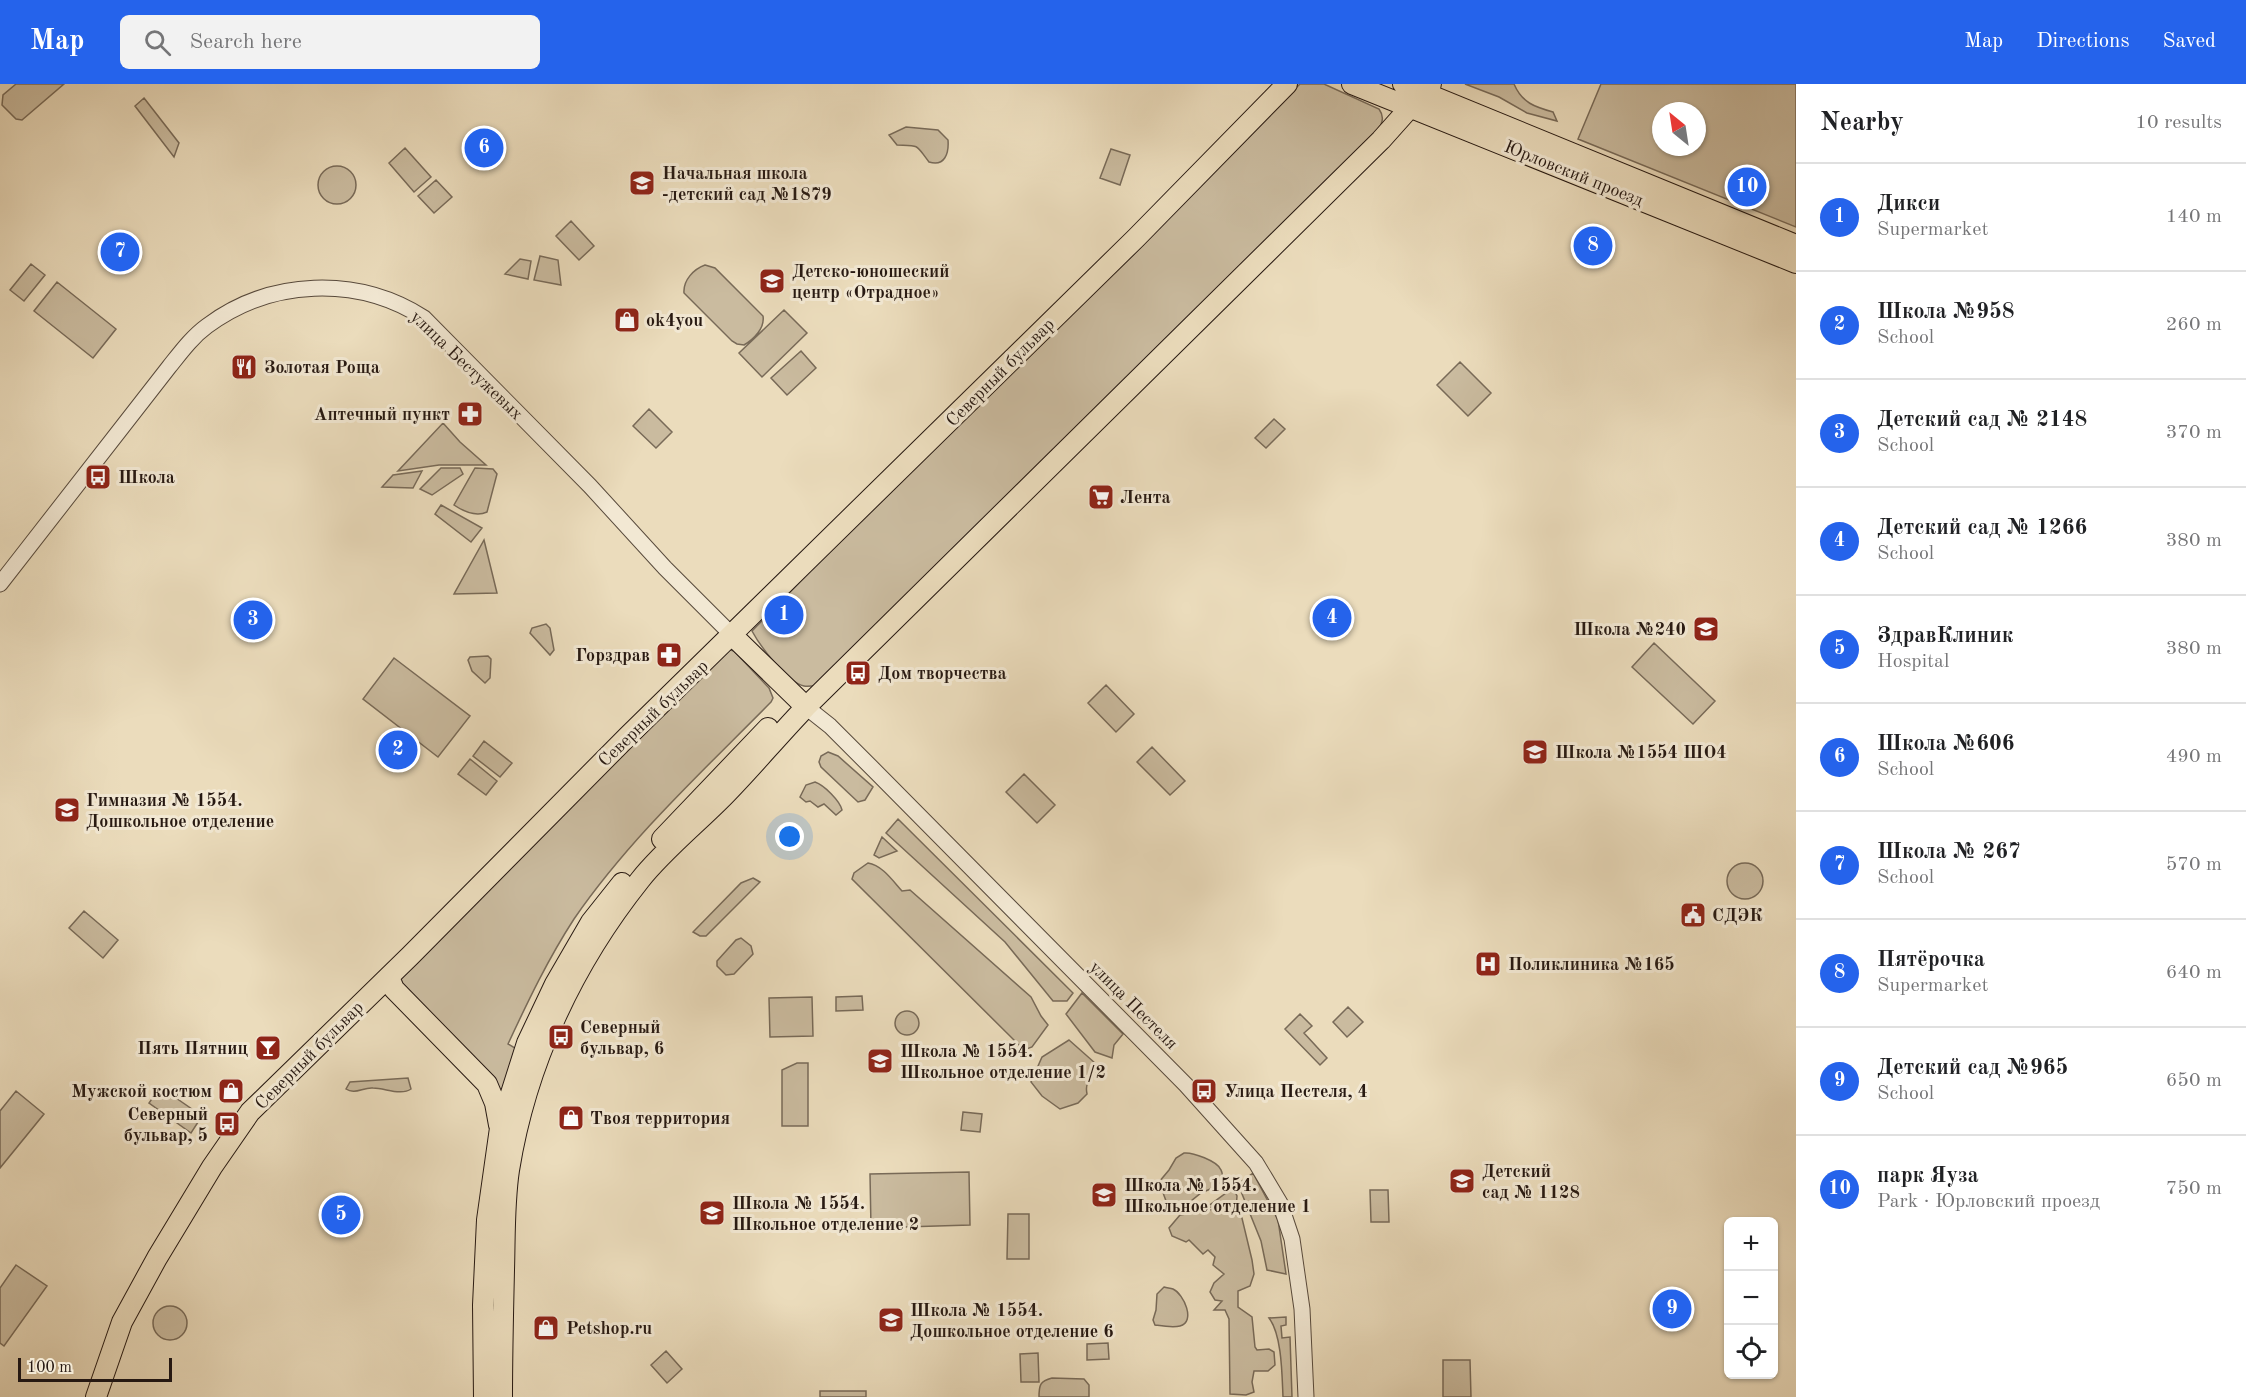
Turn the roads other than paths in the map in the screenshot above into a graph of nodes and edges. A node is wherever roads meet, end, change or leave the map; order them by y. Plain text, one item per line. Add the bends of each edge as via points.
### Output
1 (1287, 84) edge
2 (1352, 84) edge
3 (1403, 84) edge
4 (1422, 95) edge
5 (1796, 245) edge
6 (1796, 263) edge
7 (0, 584) edge
8 (732, 635) junction
9 (802, 703) junction
10 (389, 977) junction
11 (500, 1128) junction
12 (96, 1397) edge
13 (484, 1397) edge
14 (502, 1397) edge
15 (1306, 1397) edge

1 - 8 main road, Северный бульвар
2 - 4 main road, Юрловский проезд
3 - 4 main road, Юрловский проезд
4 - 5 main road, Юрловский проезд
4 - 6 main road, Юрловский проезд
4 - 9 main road via 1372,150
7 - 8 street, улица Бестужевых via 197,334 241,304 294,288 323,288 403,305 424,318
8 - 9 main road, улица Бестужевых
8 - 10 main road, Северный бульвар
9 - 11 main road via 635,866 591,922 527,1043
9 - 14 main road via 734,785 641,879 598,938 541,1049 519,1118 509,1172
9 - 15 street, улица Пестеля via 830,726 1155,1054 1256,1163 1280,1203 1292,1239 1302,1309
10 - 11 main road via 394,989 487,1084
10 - 12 main road, Северный бульвар via 250,1112 212,1167 122,1322
11 - 13 main road via 487,1220

